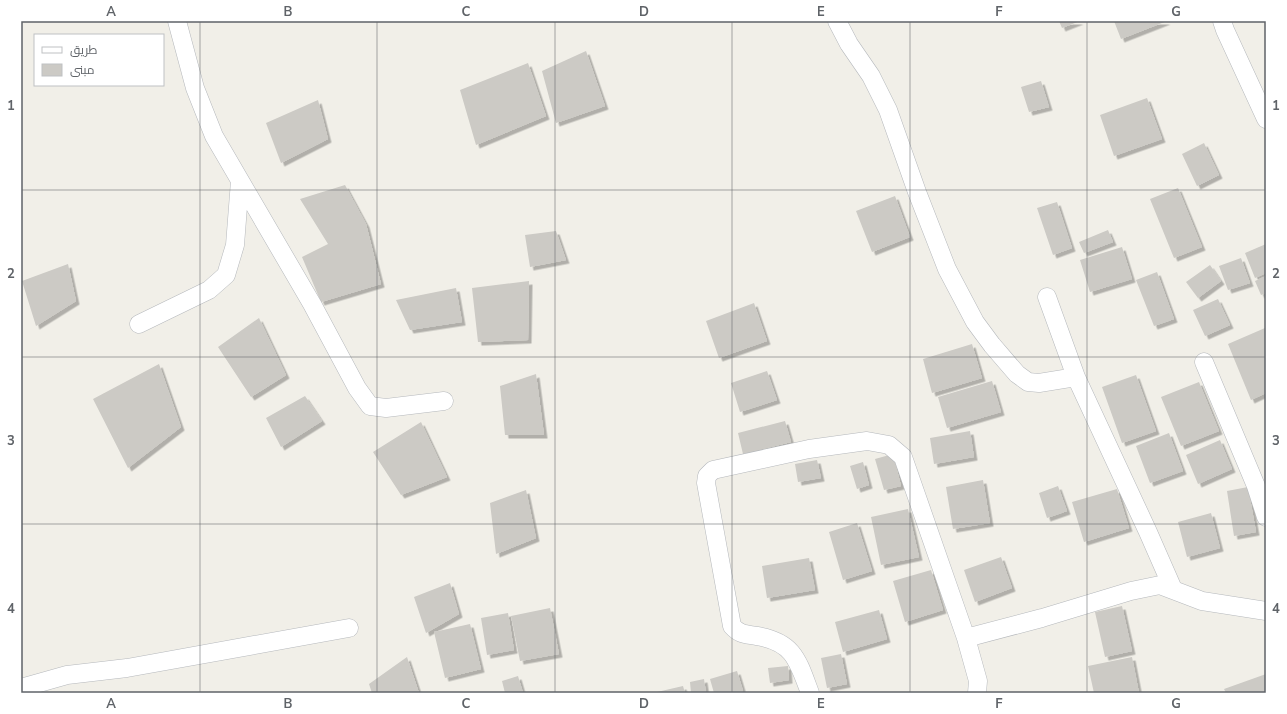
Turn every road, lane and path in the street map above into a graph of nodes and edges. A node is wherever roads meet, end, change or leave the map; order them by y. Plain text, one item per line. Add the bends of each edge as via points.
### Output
1 (177, 21) edge
2 (837, 21) edge
3 (1222, 21) edge
4 (1266, 119) edge
5 (240, 181) junction
6 (1047, 298) dead end
7 (139, 324) dead end
8 (1204, 362) dead end
9 (1076, 377) junction
10 (444, 401) dead end
11 (1266, 517) edge
12 (1173, 589) junction
13 (1266, 611) edge
14 (350, 628) dead end
15 (966, 638) junction
16 (21, 688) edge
17 (810, 693) edge
18 (977, 693) edge

1 - 5 street via 195,88 214,136
2 - 9 street via 849,44 872,76 888,110 947,269 975,322 1017,374 1028,382 1040,383
3 - 4 street
5 - 7 street via 235,244 226,275 209,290
5 - 10 street via 312,304 357,388 370,406 386,408
6 - 9 street
8 - 11 street via 1256,486
9 - 12 street
12 - 13 street via 1202,601
12 - 15 street via 1160,585 1131,591
14 - 16 street via 127,668 67,675
15 - 17 street via 903,457 889,446 867,440 809,449 713,470 706,476 706,483 732,626 738,632 771,638 786,647 797,660
15 - 18 street via 978,681

